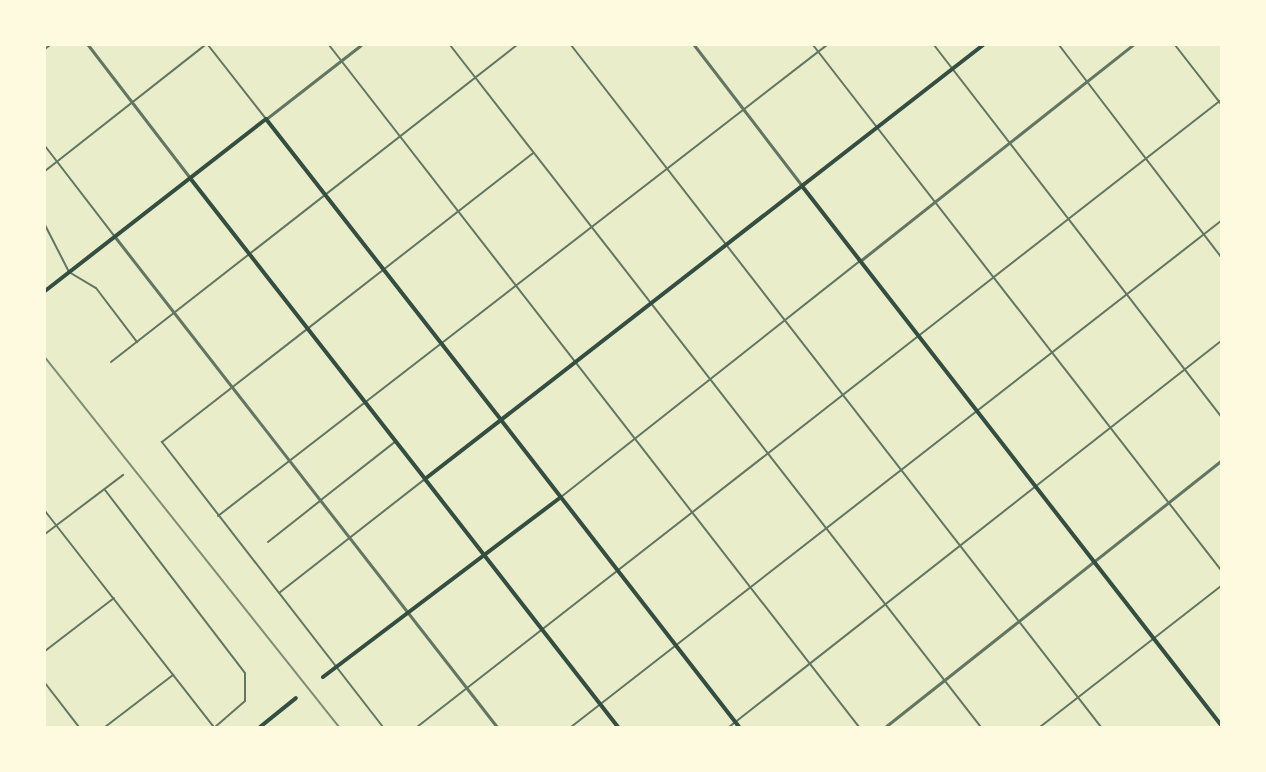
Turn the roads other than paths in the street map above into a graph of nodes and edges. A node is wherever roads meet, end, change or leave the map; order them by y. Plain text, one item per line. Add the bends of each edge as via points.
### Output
1 (50, 45) edge
2 (87, 45) edge
3 (207, 45) edge
4 (329, 45) edge
5 (361, 45) edge
6 (450, 45) edge
7 (517, 45) edge
8 (571, 45) edge
9 (694, 45) edge
10 (813, 45) edge
11 (827, 45) edge
12 (934, 45) edge
13 (983, 45) edge
14 (1059, 45) edge
15 (1132, 45) edge
16 (1175, 45) edge
17 (45, 49) edge
18 (818, 52) junction
19 (341, 61) junction
20 (952, 69) junction
21 (475, 78) junction
22 (1086, 80) junction
23 (132, 102) junction
24 (1220, 102) edge
25 (744, 110) junction
26 (266, 119) junction
27 (877, 127) junction
28 (400, 136) junction
29 (1008, 142) junction
30 (45, 146) edge
31 (534, 153) junction
32 (1147, 158) junction
33 (57, 162) junction
34 (668, 169) junction
35 (45, 171) edge
36 (190, 178) junction
37 (801, 186) junction
38 (325, 194) junction
39 (935, 200) junction
40 (458, 211) junction
41 (1070, 220) junction
42 (1221, 221) edge
43 (45, 225) edge
44 (592, 228) junction
45 (1203, 234) junction
46 (115, 237) junction
47 (726, 245) junction
48 (249, 254) junction
49 (1221, 257) edge
50 (860, 261) junction
51 (384, 270) junction
52 (996, 279) junction
53 (517, 287) junction
54 (45, 291) edge
55 (1128, 294) junction
56 (650, 303) junction
57 (174, 313) junction
58 (784, 320) junction
59 (308, 329) junction
60 (920, 338) junction
61 (1221, 341) edge
62 (137, 342) junction
63 (442, 345) junction
64 (1053, 352) junction
65 (111, 362) dead end
66 (575, 362) junction
67 (1185, 368) junction
68 (709, 379) junction
69 (232, 387) junction
70 (844, 396) junction
71 (366, 404) junction
72 (978, 412) junction
73 (1221, 416) edge
74 (501, 420) junction
75 (1111, 428) junction
76 (634, 438) junction
77 (396, 442) junction
78 (768, 454) junction
79 (1221, 461) edge
80 (291, 463) junction
81 (902, 471) junction
82 (123, 475) dead end
83 (425, 479) junction
84 (1037, 488) junction
85 (105, 490) junction
86 (561, 497) junction
87 (320, 501) junction
88 (1171, 505) junction
89 (45, 511) edge
90 (693, 513) junction
91 (218, 516) junction
92 (57, 525) junction
93 (827, 530) junction
94 (45, 534) edge
95 (349, 538) junction
96 (268, 542) dead end
97 (961, 546) junction
98 (484, 555) junction
99 (1095, 563) junction
100 (618, 570) junction
101 (1221, 570) edge
102 (1221, 586) edge
103 (752, 588) junction
104 (279, 593) junction
105 (114, 598) junction
106 (886, 605) junction
107 (408, 613) junction
108 (1020, 622) junction
109 (542, 629) junction
110 (1153, 639) junction
111 (676, 646) junction
112 (45, 651) edge
113 (810, 664) junction
114 (173, 675) junction
115 (324, 676) dead end
116 (944, 681) junction
117 (45, 682) edge
118 (466, 688) junction
119 (296, 698) dead end
120 (1078, 698) junction
121 (600, 705) junction
122 (735, 722) junction
123 (1221, 724) edge
124 (80, 727) edge
125 (105, 727) edge
126 (214, 727) edge
127 (260, 727) edge
128 (383, 727) edge
129 (417, 727) edge
130 (497, 727) edge
131 (571, 727) edge
132 (618, 727) edge
133 (729, 727) edge
134 (739, 727) edge
135 (859, 727) edge
136 (885, 727) edge
137 (981, 727) edge
138 (1040, 727) edge
139 (1101, 727) edge

1 - 17 street
2 - 23 street
3 - 23 street
3 - 26 street
4 - 19 street
5 - 19 street
6 - 21 street
7 - 21 street
8 - 34 street
9 - 25 street
10 - 18 street
11 - 18 street
12 - 20 street
13 - 20 main road
14 - 22 street
15 - 22 street
16 - 24 street
18 - 25 street
18 - 27 street
19 - 26 street
19 - 28 street
20 - 27 main road
20 - 29 street
21 - 28 street
21 - 31 street
22 - 29 street
22 - 32 street
23 - 33 street
23 - 36 street
24 - 32 street
25 - 34 street
25 - 37 street
26 - 36 main road
26 - 38 main road
27 - 37 main road
27 - 39 street
28 - 38 street
28 - 40 street
29 - 39 street
29 - 41 street
30 - 33 street
31 - 40 street
31 - 44 street
32 - 41 street
32 - 45 street
33 - 35 street
33 - 46 street
34 - 44 street
34 - 47 street
36 - 46 main road
36 - 48 main road
37 - 47 main road
37 - 50 main road
38 - 48 street
38 - 51 main road
39 - 50 street
39 - 52 street
40 - 51 street
40 - 53 street
41 - 52 street
41 - 55 street
42 - 45 street
43 - 62 street via 69,272 96,288
44 - 53 street
44 - 56 street
45 - 49 street
45 - 55 street
46 - 54 main road
46 - 57 street
47 - 56 main road
47 - 58 street
48 - 57 street
48 - 59 main road
50 - 58 street
50 - 60 main road
51 - 59 street
51 - 63 main road
52 - 60 street
52 - 64 street
53 - 63 street
53 - 66 street
55 - 64 street
55 - 67 street
56 - 66 main road
56 - 68 street
57 - 62 street
57 - 69 street
58 - 68 street
58 - 70 street
59 - 69 street
59 - 71 main road
60 - 70 street
60 - 72 main road
61 - 67 street
62 - 65 street
63 - 71 street
63 - 74 main road
64 - 72 street
64 - 75 street
66 - 74 main road
66 - 76 street
67 - 73 street
67 - 75 street
68 - 76 street
68 - 78 street
69 - 80 street
69 - 91 street via 162,442
70 - 78 street
70 - 81 street
71 - 77 main road
71 - 80 street
72 - 81 street
72 - 84 main road
74 - 83 main road
74 - 86 main road
75 - 84 street
75 - 88 street
76 - 86 street
76 - 90 street
77 - 83 main road
77 - 87 lane
78 - 90 street
78 - 93 street
79 - 88 street
80 - 87 street
80 - 91 street
81 - 93 street
81 - 97 street
82 - 85 street
83 - 95 street
83 - 98 main road
84 - 97 street
84 - 99 main road
85 - 92 street
85 - 126 street via 245,673 245,701
86 - 98 main road
86 - 100 main road
87 - 95 street
87 - 96 street
88 - 99 street
88 - 101 street
89 - 92 street
90 - 100 street
90 - 103 street
91 - 104 street
92 - 94 street
92 - 105 street
93 - 103 street
93 - 106 street
95 - 104 street
95 - 107 street
97 - 106 street
97 - 108 street
98 - 107 main road
98 - 109 main road
99 - 108 street
99 - 110 main road
100 - 109 street
100 - 111 main road
102 - 110 street
103 - 111 street
103 - 113 street
104 - 128 street
105 - 112 street
105 - 114 street
106 - 113 street
106 - 116 street
107 - 115 main road
107 - 118 street
108 - 116 street
108 - 120 street
109 - 118 street
109 - 121 main road
110 - 120 street
110 - 123 main road
111 - 121 street
111 - 122 main road
113 - 122 street
113 - 135 street
114 - 125 street
114 - 126 street
116 - 136 street
116 - 137 street
117 - 124 street
118 - 129 street
118 - 130 street
119 - 127 main road
120 - 138 street
120 - 139 street
121 - 131 street
121 - 132 main road
122 - 133 street
122 - 134 main road

